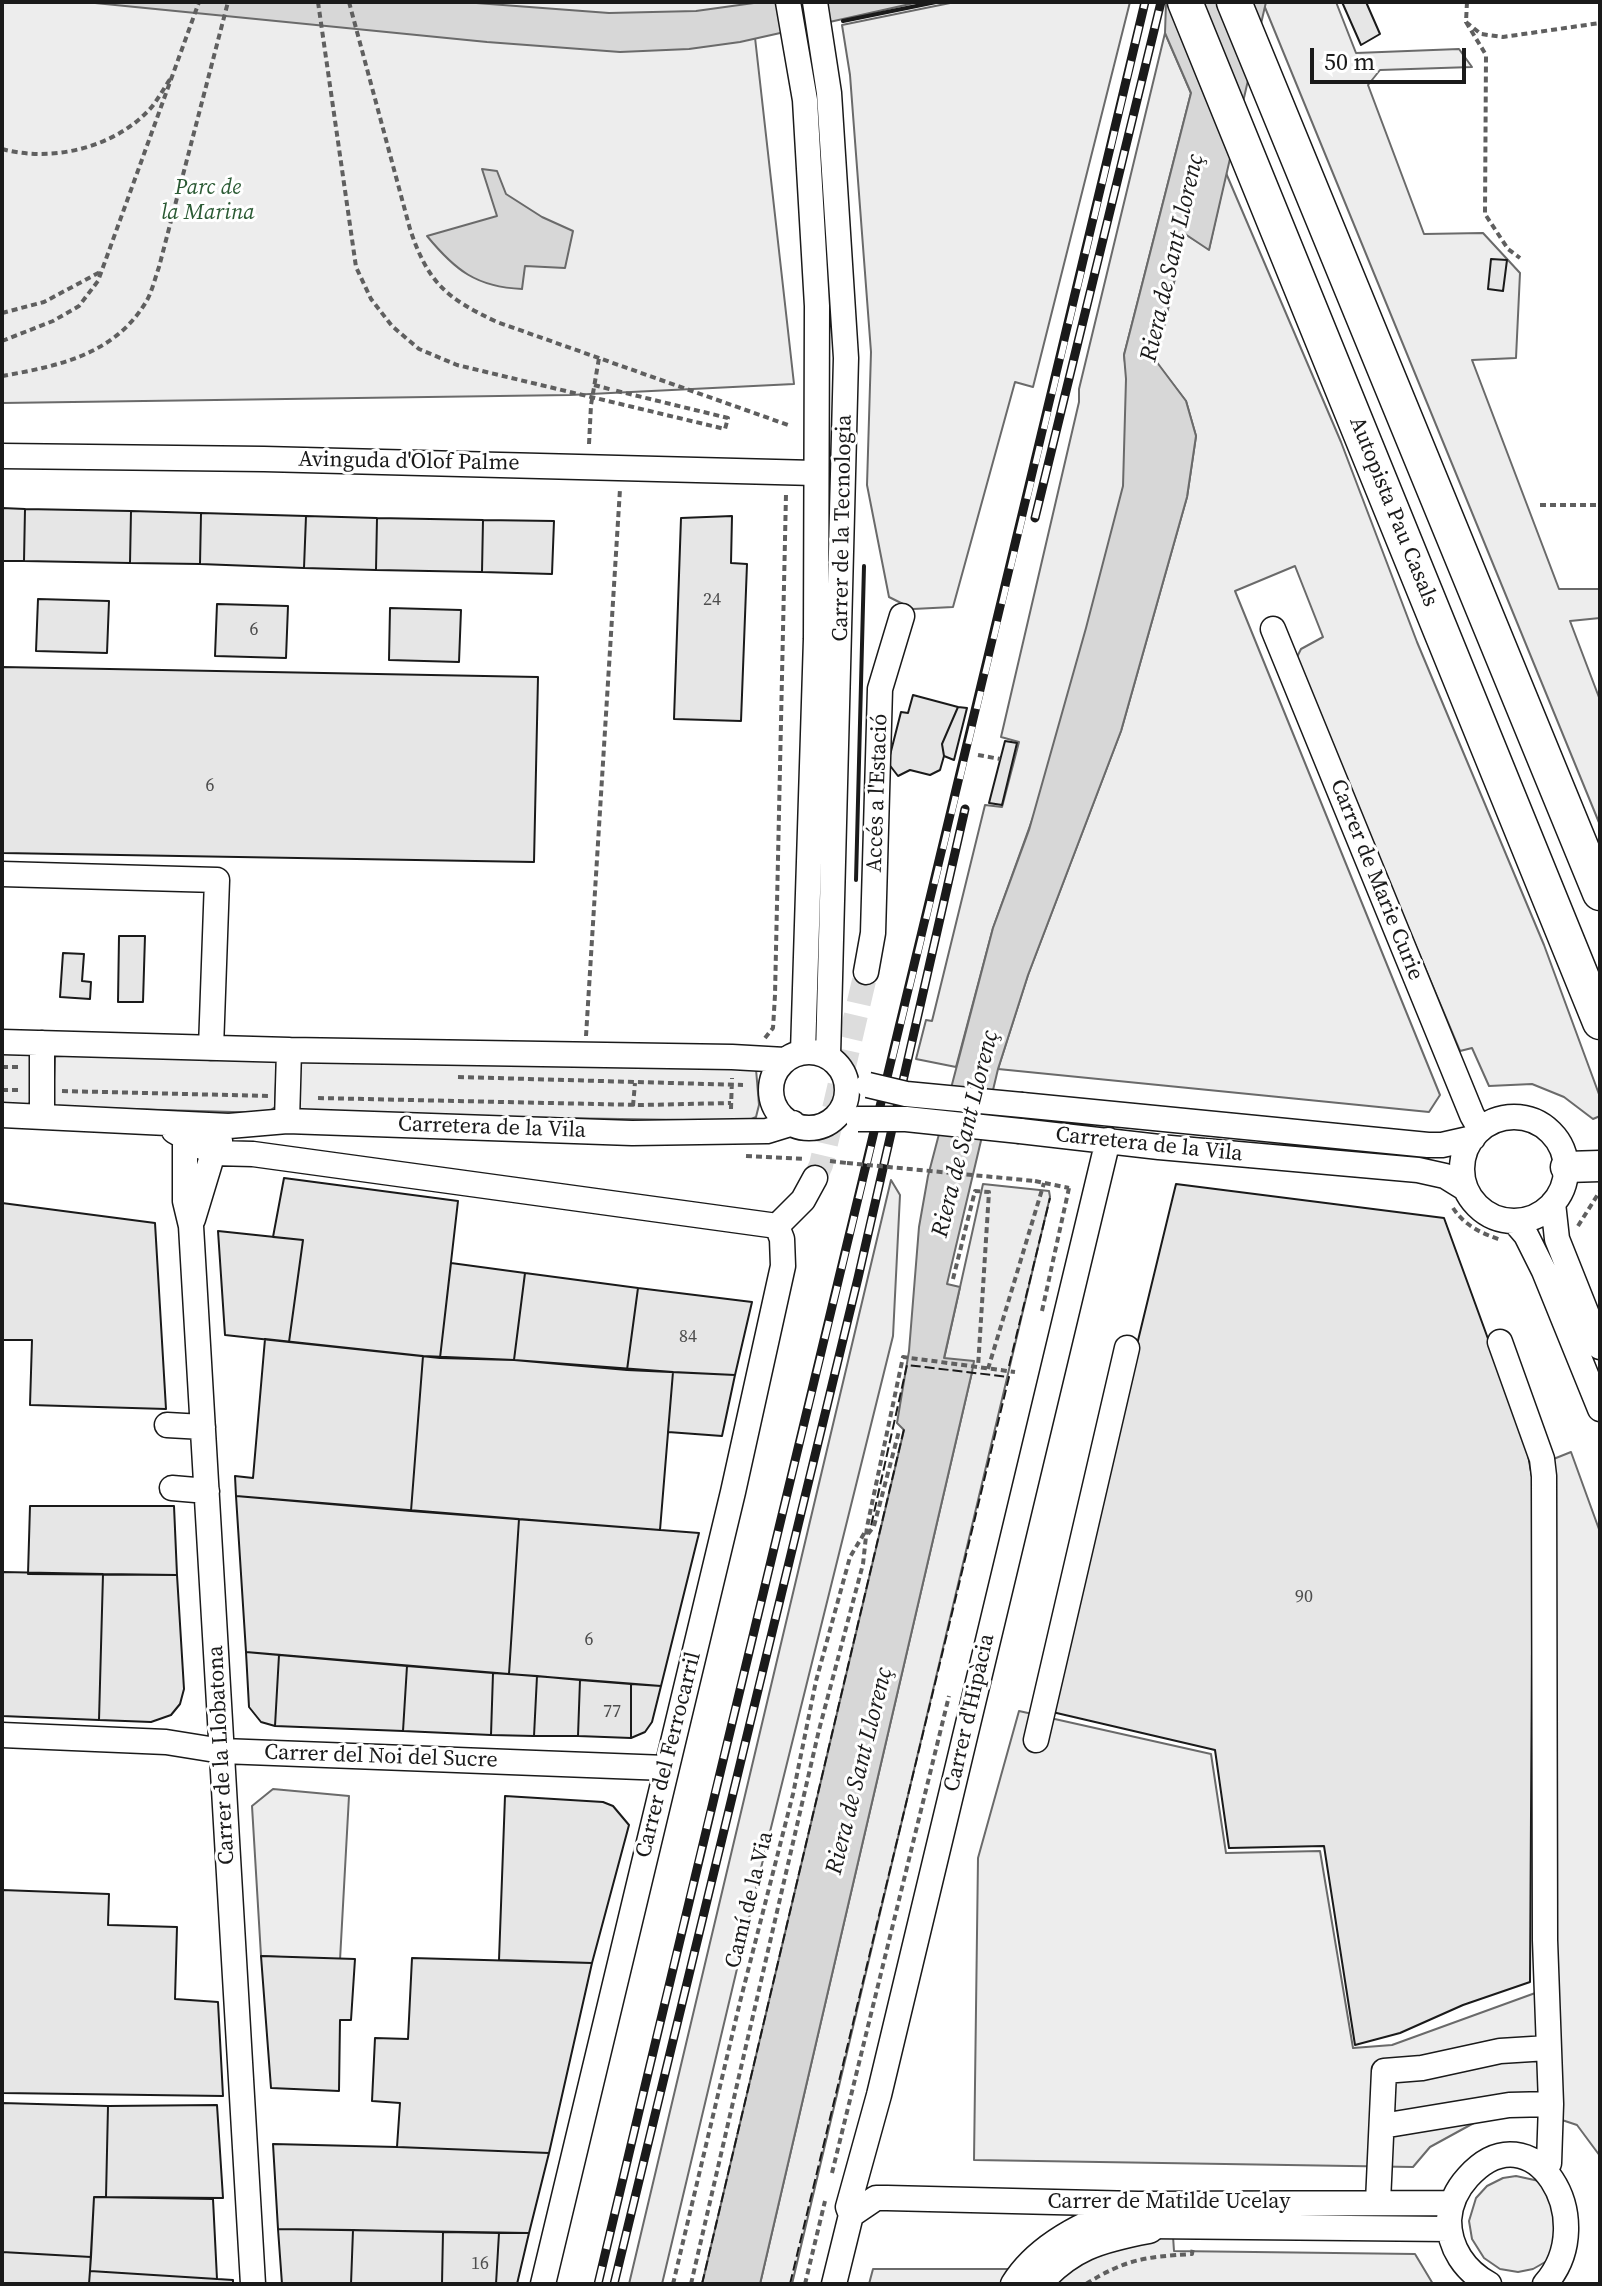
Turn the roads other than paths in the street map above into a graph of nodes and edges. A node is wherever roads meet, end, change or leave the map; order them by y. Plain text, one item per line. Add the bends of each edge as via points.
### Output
1 (788, 2) edge
2 (815, 2) edge
3 (1185, 2) edge
4 (1234, 2) edge
5 (2, 456) edge
6 (815, 473) junction
7 (902, 616) dead end
8 (1273, 629) dead end
9 (2, 874) edge
10 (1600, 893) edge
11 (866, 972) tunnel mouth
12 (1600, 1022) edge
13 (2, 1042) edge
14 (42, 1043) junction
15 (211, 1048) junction
16 (289, 1050) junction
17 (794, 1056) junction
18 (828, 1056) junction
19 (857, 1082) junction
20 (287, 1109) junction
21 (2, 1115) edge
22 (42, 1116) junction
23 (157, 1122) junction
24 (829, 1122) junction
25 (793, 1123) junction
26 (229, 1126) junction
27 (1477, 1134) junction
28 (185, 1137) junction
29 (1108, 1140) junction
30 (213, 1153) junction
31 (1600, 1166) edge
32 (1566, 1167) junction
33 (815, 1178) tunnel mouth
34 (1459, 1197) junction
35 (1553, 1203) junction
36 (191, 1226) junction
37 (777, 1226) junction
38 (1511, 1232) junction
39 (1500, 1342) dead end
40 (1600, 1347) edge
41 (1127, 1348) dead end
42 (1600, 1409) edge
43 (167, 1425) dead end
44 (203, 1427) junction
45 (172, 1488) dead end
46 (207, 1491) junction
47 (2, 1735) edge
48 (1036, 1740) dead end
49 (222, 1751) junction
50 (666, 1768) junction
51 (1548, 2048) junction
52 (1551, 2104) junction
53 (1382, 2126) junction
54 (871, 2128) junction
55 (1549, 2163) junction
56 (887, 2198) junction
57 (1378, 2202) junction
58 (1452, 2203) junction
59 (851, 2215) junction
60 (1143, 2215) junction
61 (1449, 2229) junction
62 (253, 2284) edge
63 (543, 2284) edge
64 (834, 2284) edge
65 (1013, 2284) edge
66 (1033, 2284) edge
67 (1489, 2284) edge
68 (1545, 2284) edge

1 - 6 street, Carrer de la Tecnologia via 805,100 817,306
2 - 18 street, Carrer de la Tecnologia via 829,93 846,358
3 - 12 highway, Autopista Pau Casals
4 - 10 highway, Autopista Pau Casals
5 - 6 street, Avinguda d'Olof Palme
6 - 17 street, Carrer de la Tecnologia via 816,639
7 - 11 street, Accés a l'Estació via 880,689 873,933
8 - 27 street, Carrer de Marie Curie
9 - 15 street via 217,880
13 - 14 street
14 - 15 street
14 - 22 street
15 - 16 street
16 - 17 street
16 - 20 street
17 - 18 street
17 - 25 street via 773,1079 772,1094 781,1115
18 - 19 street
19 - 24 street
19 - 27 street, Carretera de la Vila, bridge via 906,1094 1414,1144 1442,1145
20 - 25 street, Carretera de la Vila via 632,1133 767,1131
20 - 26 street, Carretera de la Vila
21 - 22 street, Carretera de la Vila
22 - 23 street, Carretera de la Vila
23 - 26 street, Carretera de la Vila
23 - 28 street
24 - 25 street via 811,1128
24 - 29 street, Carretera de la Vila, bridge via 906,1119
26 - 30 street, Carrer de la Llobatona
27 - 32 street via 1503,1118 1529,1119 1559,1142
27 - 34 street via 1467,1147
28 - 30 street
28 - 36 street, Carrer de la Llobatona via 185,1201
29 - 34 street, Carretera de la Vila via 1418,1170 1445,1176
29 - 54 street, Carrer d'Hipàcia
30 - 36 street, Carrer de la Llobatona
30 - 37 street via 253,1154
31 - 32 main road
32 - 35 street
33 - 37 street via 803,1200
34 - 38 street via 1472,1199
35 - 38 street
35 - 40 street via 1560,1248
36 - 44 street, Carrer de la Llobatona
37 - 50 street, Carrer del Ferrocarril via 783,1266
38 - 42 street via 1526,1235
39 - 51 street via 1542,1459
41 - 48 street
43 - 44 street
44 - 46 street, Carrer de la Llobatona
45 - 46 street
46 - 49 street, Carrer de la Llobatona
47 - 49 street, Carrer del Noi del Sucre via 166,1742
49 - 50 street, Carrer del Noi del Sucre
49 - 62 street, Carrer de la Llobatona
50 - 63 street, Carrer del Ferrocarril
51 - 52 street
51 - 53 street via 1384,2071
52 - 53 street via 1509,2105
52 - 55 street
53 - 57 street
54 - 56 street via 868,2180
54 - 59 street, Carrer d'Hipàcia via 848,2207
55 - 58 street via 1530,2156 1491,2160 1473,2170
55 - 68 street via 1568,2178 1580,2199 1584,2223 1573,2259
56 - 59 street, Carrer de Matilde Ucelay via 876,2198
56 - 60 street, Carrer de Matilde Ucelay
57 - 58 street, Carrer de Matilde Ucelay
57 - 60 street, Carrer de Matilde Ucelay
58 - 61 street
59 - 64 street, Carrer d'Hipàcia
60 - 61 street, Carrer de Matilde Ucelay via 1196,2225
60 - 65 street via 1108,2214 1064,2237
60 - 66 highway via 1066,2253
61 - 67 street via 1468,2270

